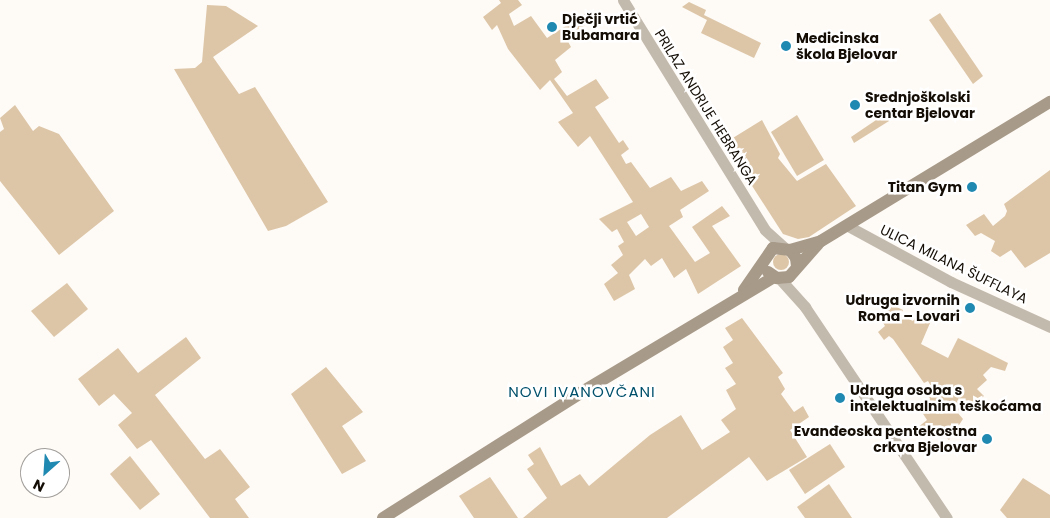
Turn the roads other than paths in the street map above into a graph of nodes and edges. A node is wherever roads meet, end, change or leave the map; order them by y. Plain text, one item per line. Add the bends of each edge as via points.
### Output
1 (623, 0) edge
2 (1050, 102) edge
3 (848, 226) junction
4 (765, 230) junction
5 (821, 241) junction
6 (787, 248) junction
7 (765, 258) junction
8 (795, 270) junction
9 (777, 278) junction
10 (741, 294) junction
11 (804, 307) junction
12 (1050, 326) edge
13 (383, 518) edge
14 (947, 518) edge

1 - 4 street, PRILAZ ANDRIJE HEBRANGA
2 - 3 main road
3 - 5 main road
3 - 12 street, ULICA MILANA ŠUFFLAYA via 951,282
4 - 6 street, PRILAZ ANDRIJE HEBRANGA
4 - 7 street, PRILAZ ANDRIJE HEBRANGA
5 - 6 main road
5 - 8 main road
6 - 7 main road via 773,248
6 - 8 main road via 796,258
7 - 9 main road via 766,270
7 - 10 main road
8 - 9 main road
8 - 11 street
9 - 10 main road
9 - 11 street
10 - 13 main road
11 - 14 street

